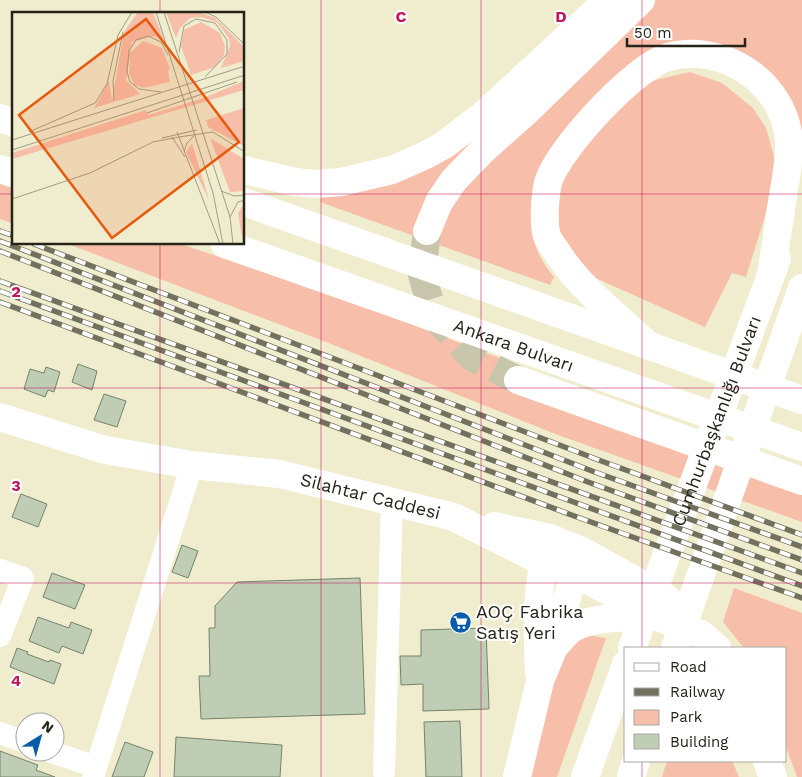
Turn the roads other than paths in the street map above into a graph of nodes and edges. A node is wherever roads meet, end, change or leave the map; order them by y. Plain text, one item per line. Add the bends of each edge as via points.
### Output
1 (608, 0) edge
2 (641, 0) edge
3 (0, 118) edge
4 (12, 122) edge
5 (245, 170) edge
6 (802, 194) edge
7 (245, 202) edge
8 (427, 231) tunnel mouth
9 (228, 245) edge
10 (771, 275) junction
11 (802, 288) edge
12 (649, 346) junction
13 (518, 380) tunnel mouth
14 (802, 400) edge
15 (0, 417) edge
16 (802, 447) edge
17 (192, 465) junction
18 (802, 481) edge
19 (392, 502) junction
20 (547, 550) junction
21 (577, 562) junction
22 (0, 570) edge
23 (658, 617) junction
24 (0, 636) edge
25 (709, 641) edge
26 (554, 647) junction
27 (632, 647) edge
28 (675, 647) edge
29 (624, 669) edge
30 (540, 681) junction
31 (0, 733) edge
32 (15, 738) edge
33 (65, 758) edge
34 (636, 762) edge
35 (767, 762) edge
36 (94, 772) edge
37 (384, 772) dead end
38 (517, 777) edge
39 (585, 777) edge
40 (630, 777) edge
41 (773, 777) edge

1 - 5 main road via 482,116 426,155 392,170 341,182 295,182
2 - 8 main road via 454,180 439,202
3 - 4 main road
6 - 10 main road, Cumhurbaşkanlığı Bulvarı
7 - 12 main road
9 - 16 main road, Ankara Bulvarı
10 - 12 main road via 789,166 786,125 774,96 756,76 736,64 716,58 695,54 668,57 645,69 594,117 561,157 548,182 545,207 547,236 562,261
10 - 27 main road, Cumhurbaşkanlığı Bulvarı
11 - 28 main road, Cumhurbaşkanlığı Bulvarı
12 - 14 main road
13 - 18 main road
15 - 17 main road, Silahtar Caddesi via 105,450
17 - 19 main road, Silahtar Caddesi via 280,474
17 - 36 lane
19 - 20 main road, Silahtar Caddesi via 454,517
19 - 37 lane
20 - 21 main road, Silahtar Caddesi
20 - 30 main road via 537,626
21 - 23 main road
21 - 25 main road via 665,597
21 - 26 main road
22 - 24 lane via 23,578
23 - 25 main road
23 - 26 main road via 588,622 570,630
26 - 30 main road
29 - 39 main road, Cumhurbaşkanlığı Bulvarı
30 - 38 main road
31 - 32 lane
33 - 36 lane
34 - 40 main road
35 - 41 main road

